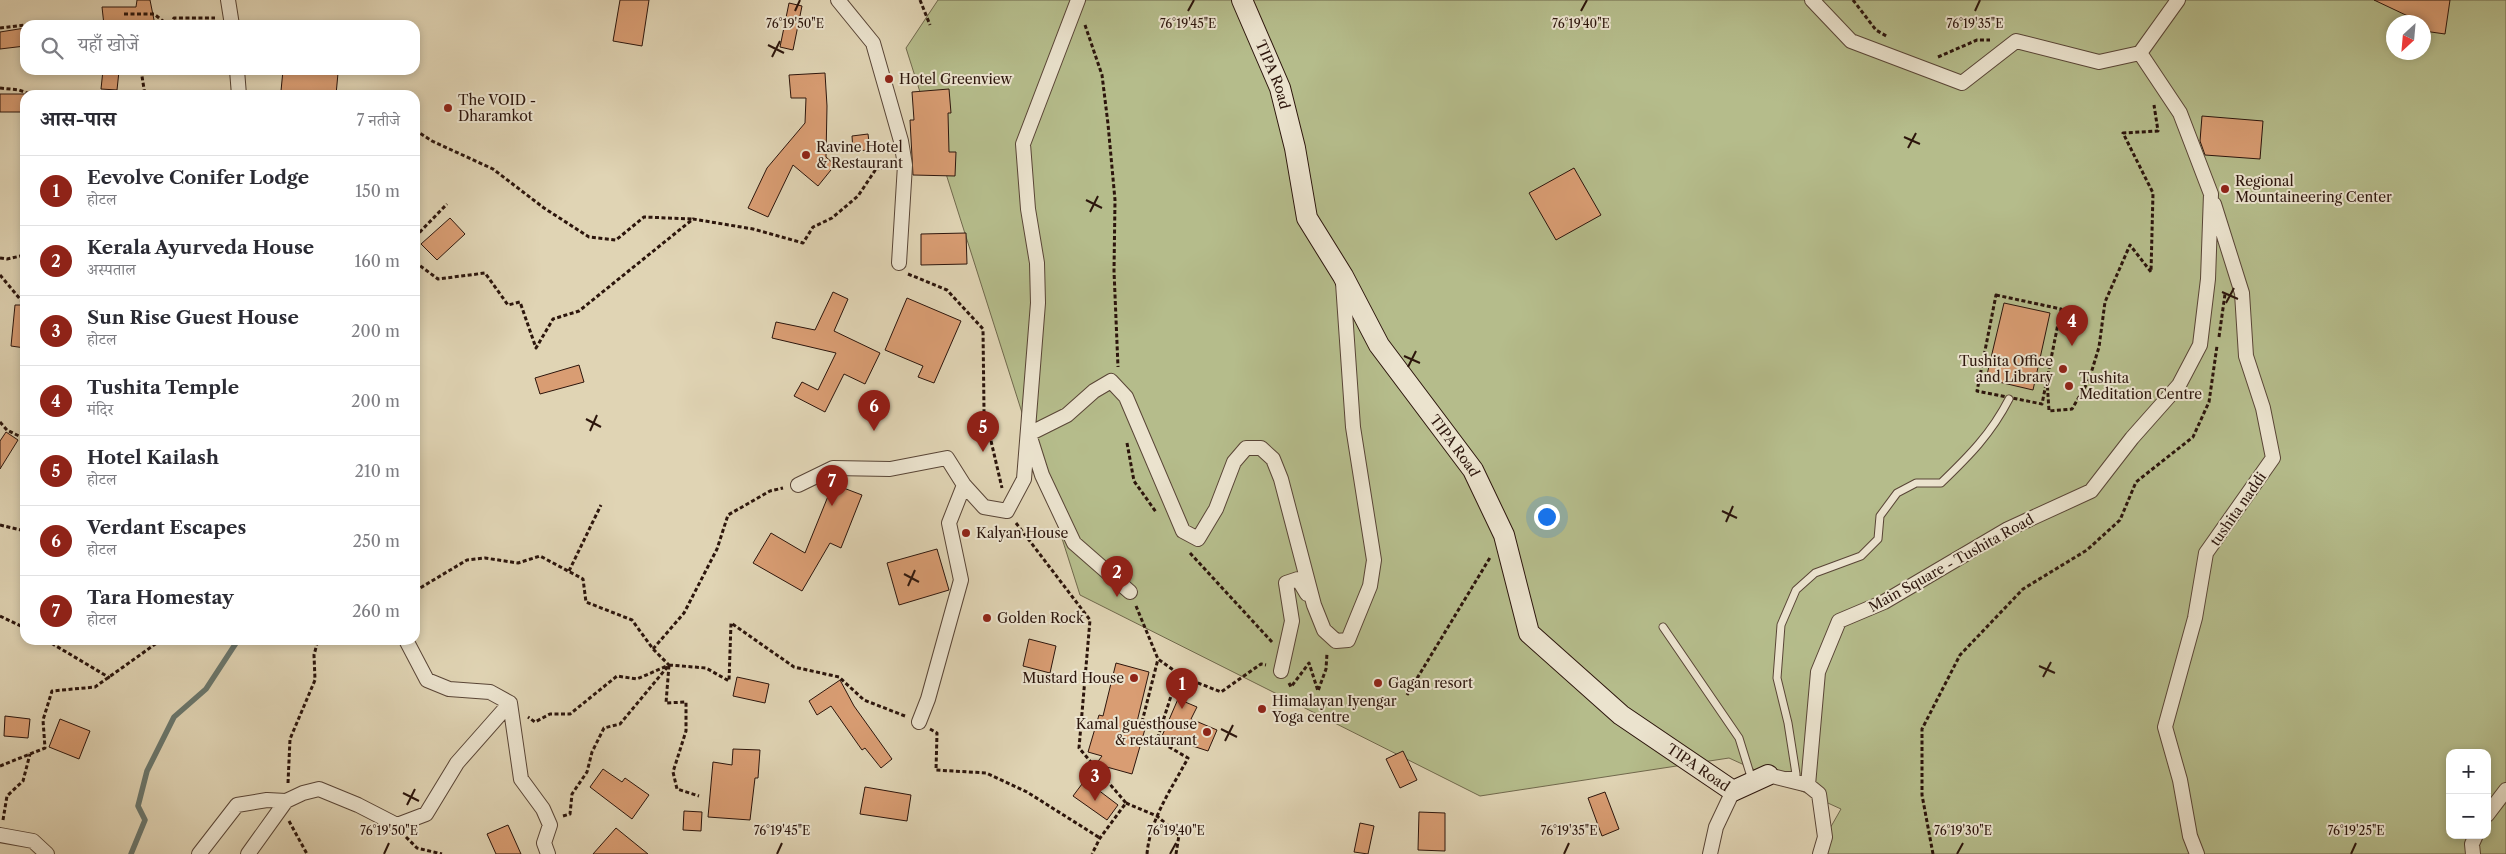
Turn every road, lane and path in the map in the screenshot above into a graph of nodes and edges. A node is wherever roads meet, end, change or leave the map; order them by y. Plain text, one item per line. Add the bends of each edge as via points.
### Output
1 (228, 0) edge
2 (838, 0) edge
3 (920, 0) edge
4 (1242, 0) edge
5 (1812, 0) edge
6 (1853, 0) edge
7 (2178, 0) edge
8 (1077, 1) edge
9 (124, 14) dead end
10 (162, 20) edge
11 (173, 20) edge
12 (202, 20) edge
13 (231, 20) edge
14 (20, 26) edge
15 (930, 26) dead end
16 (0, 28) edge
17 (1892, 39) dead end
18 (2016, 41) junction
19 (2140, 53) junction
20 (1932, 60) dead end
21 (142, 75) edge
22 (238, 75) edge
23 (0, 88) edge
24 (20, 90) edge
25 (144, 90) edge
26 (239, 90) edge
27 (2180, 113) junction
28 (420, 133) edge
29 (876, 169) dead end
30 (2211, 194) junction
31 (447, 204) dead end
32 (693, 219) junction
33 (420, 232) edge
34 (20, 256) edge
35 (0, 258) edge
36 (899, 262) joint
37 (420, 266) edge
38 (0, 274) edge
39 (1342, 276) junction
40 (2225, 293) dead end
41 (20, 299) edge
42 (2047, 380) junction
43 (1119, 391) junction
44 (2009, 399) junction
45 (0, 422) edge
46 (1028, 434) junction
47 (1125, 434) dead end
48 (20, 436) edge
49 (798, 485) joint
50 (964, 485) junction
51 (601, 505) dead end
52 (1007, 511) junction
53 (1160, 517) dead end
54 (0, 525) edge
55 (20, 530) edge
56 (1504, 535) junction
57 (1187, 551) dead end
58 (569, 571) junction
59 (420, 588) edge
60 (1130, 592) joint
61 (1314, 605) junction
62 (0, 616) edge
63 (20, 626) edge
64 (1663, 626) dead end
65 (1327, 633) junction
66 (54, 645) edge
67 (154, 645) edge
68 (317, 645) edge
69 (409, 645) edge
70 (653, 649) junction
71 (1284, 656) junction
72 (1158, 659) junction
73 (669, 665) junction
74 (1281, 671) junction
75 (1178, 674) junction
76 (110, 678) junction
77 (1407, 695) dead end
78 (510, 703) junction
79 (919, 722) junction
80 (1142, 722) dead end
81 (30, 753) junction
82 (0, 766) edge
83 (1767, 779) junction
84 (1808, 785) junction
85 (2506, 790) edge
86 (1733, 791) junction
87 (699, 796) dead end
88 (286, 801) junction
89 (1126, 803) junction
90 (543, 809) junction
91 (2491, 810) edge
92 (1157, 816) junction
93 (415, 818) junction
94 (1716, 827) junction
95 (0, 835) edge
96 (1100, 838) junction
97 (2474, 839) edge
98 (47, 854) edge
99 (199, 854) edge
100 (248, 854) edge
101 (307, 854) edge
102 (442, 854) edge
103 (548, 854) edge
104 (1092, 854) edge
105 (1147, 854) edge
106 (1176, 854) edge
107 (1705, 854) edge
108 (1710, 854) edge
109 (1820, 854) edge
110 (1933, 854) edge
111 (2197, 854) edge
112 (2473, 854) edge

1 - 13 street
2 - 36 street via 873,43 901,140 905,165
3 - 15 path
4 - 39 street, TIPA Road via 1280,88 1307,218
5 - 18 street via 1851,41 1962,83
6 - 17 path via 1876,30
7 - 19 street
8 - 43 path via 1102,75 1108,124 1115,200
8 - 46 street via 1023,144 1028,209 1037,263 1038,304
9 - 10 path via 154,14
11 - 12 path
14 - 16 path
18 - 19 street via 2099,62
18 - 20 path via 1976,40
19 - 27 street, Main Square - Tushita Road
21 - 25 path
22 - 26 street
23 - 24 path
27 - 30 street, Main Square - Tushita Road
27 - 42 path via 2154,100 2158,131 2123,133 2153,193 2151,272 2130,245 2105,302 2099,347 2089,380 2072,409 2049,410
28 - 32 path via 493,169 589,237 616,240 644,217
29 - 32 path via 858,196 832,218 813,227 803,243 753,229
30 - 84 street, Main Square - Tushita Road via 2208,280 2200,345 2178,385 2091,491 2008,529 1884,602 1839,622 1818,672
30 - 111 street, tushita naddi via 2242,293 2246,356 2263,408 2272,458 2206,554 2195,618 2165,727
31 - 33 path
32 - 37 path via 579,310 553,318 536,348 520,302 508,304 485,273 438,279
34 - 35 path
36 - 52 path via 910,277 947,290 983,329 984,411
38 - 41 path
39 - 56 street, TIPA Road via 1379,345 1473,470
39 - 65 street via 1354,428 1374,560 1370,586 1348,640 1336,641
40 - 110 path via 2209,402 2193,438 2136,482 2120,520 2087,550 2023,589 1960,655 1922,729 1922,795
42 - 44 path via 2042,404
42 - 44 path via 2061,309 1996,295 1977,390
43 - 46 street via 1111,381 1094,391 1068,415
43 - 61 street via 1126,397 1183,531 1198,539 1216,509 1234,462 1246,448 1261,448 1273,459
44 - 83 lane via 1977,449 1941,483 1916,484 1897,493 1880,516 1878,539 1861,556 1815,573 1796,590 1781,624 1777,678 1796,774
45 - 48 path
46 - 52 street via 1024,479
46 - 60 street via 1042,475 1074,543
47 - 53 path via 1134,481
49 - 50 street via 833,468 890,469 947,458
49 - 70 path via 770,491 728,515 717,549 684,612
50 - 52 street via 984,507
50 - 79 street via 949,523 961,580
51 - 58 path
52 - 89 path via 1090,620 1079,748
54 - 55 path
56 - 77 path
56 - 86 street, TIPA Road via 1529,633 1622,715
57 - 71 path
58 - 59 path via 540,556 518,564 485,558 467,560
58 - 70 path via 583,579 586,602 632,620
60 - 72 path
61 - 65 street
61 - 71 street via 1298,579 1286,583 1292,621
62 - 63 path
64 - 83 lane
65 - 74 path via 1326,669 1318,691 1309,663 1291,686
66 - 76 path
67 - 76 path
68 - 88 path via 315,680 290,739
69 - 78 street via 427,680 449,689 490,692
70 - 73 path
71 - 74 street
72 - 75 path
72 - 80 path
73 - 78 path via 637,678 616,676 570,714 550,714 535,722
73 - 79 path via 706,668 729,681 731,624 794,667 839,677 864,700
73 - 87 path via 666,703 686,702 686,731 673,772 677,790
73 - 90 path via 620,724 604,728 592,752 587,772 572,794 570,814 554,817
74 - 75 path via 1261,664 1222,692
75 - 92 path via 1156,740 1188,758
76 - 81 path via 95,687 52,691 44,720 46,748
78 - 90 street via 521,779
78 - 93 street via 457,763 426,814
79 - 96 path via 936,733 936,770 986,773 1026,792
81 - 82 path
81 - 95 path via 23,781 7,796
83 - 84 street
83 - 86 street, TIPA Road
84 - 109 street via 1819,794 1825,838
85 - 91 street
86 - 94 street
88 - 93 street via 319,789 358,804 397,825
88 - 99 street via 267,800 237,805
88 - 100 street
88 - 101 path via 289,820
89 - 92 path
89 - 96 path
90 - 103 street via 550,825 544,843
92 - 105 path via 1148,840
92 - 106 path via 1179,834
93 - 102 path via 406,837 417,848
94 - 107 street
94 - 108 street
95 - 98 street via 33,841
96 - 104 path
97 - 112 street

